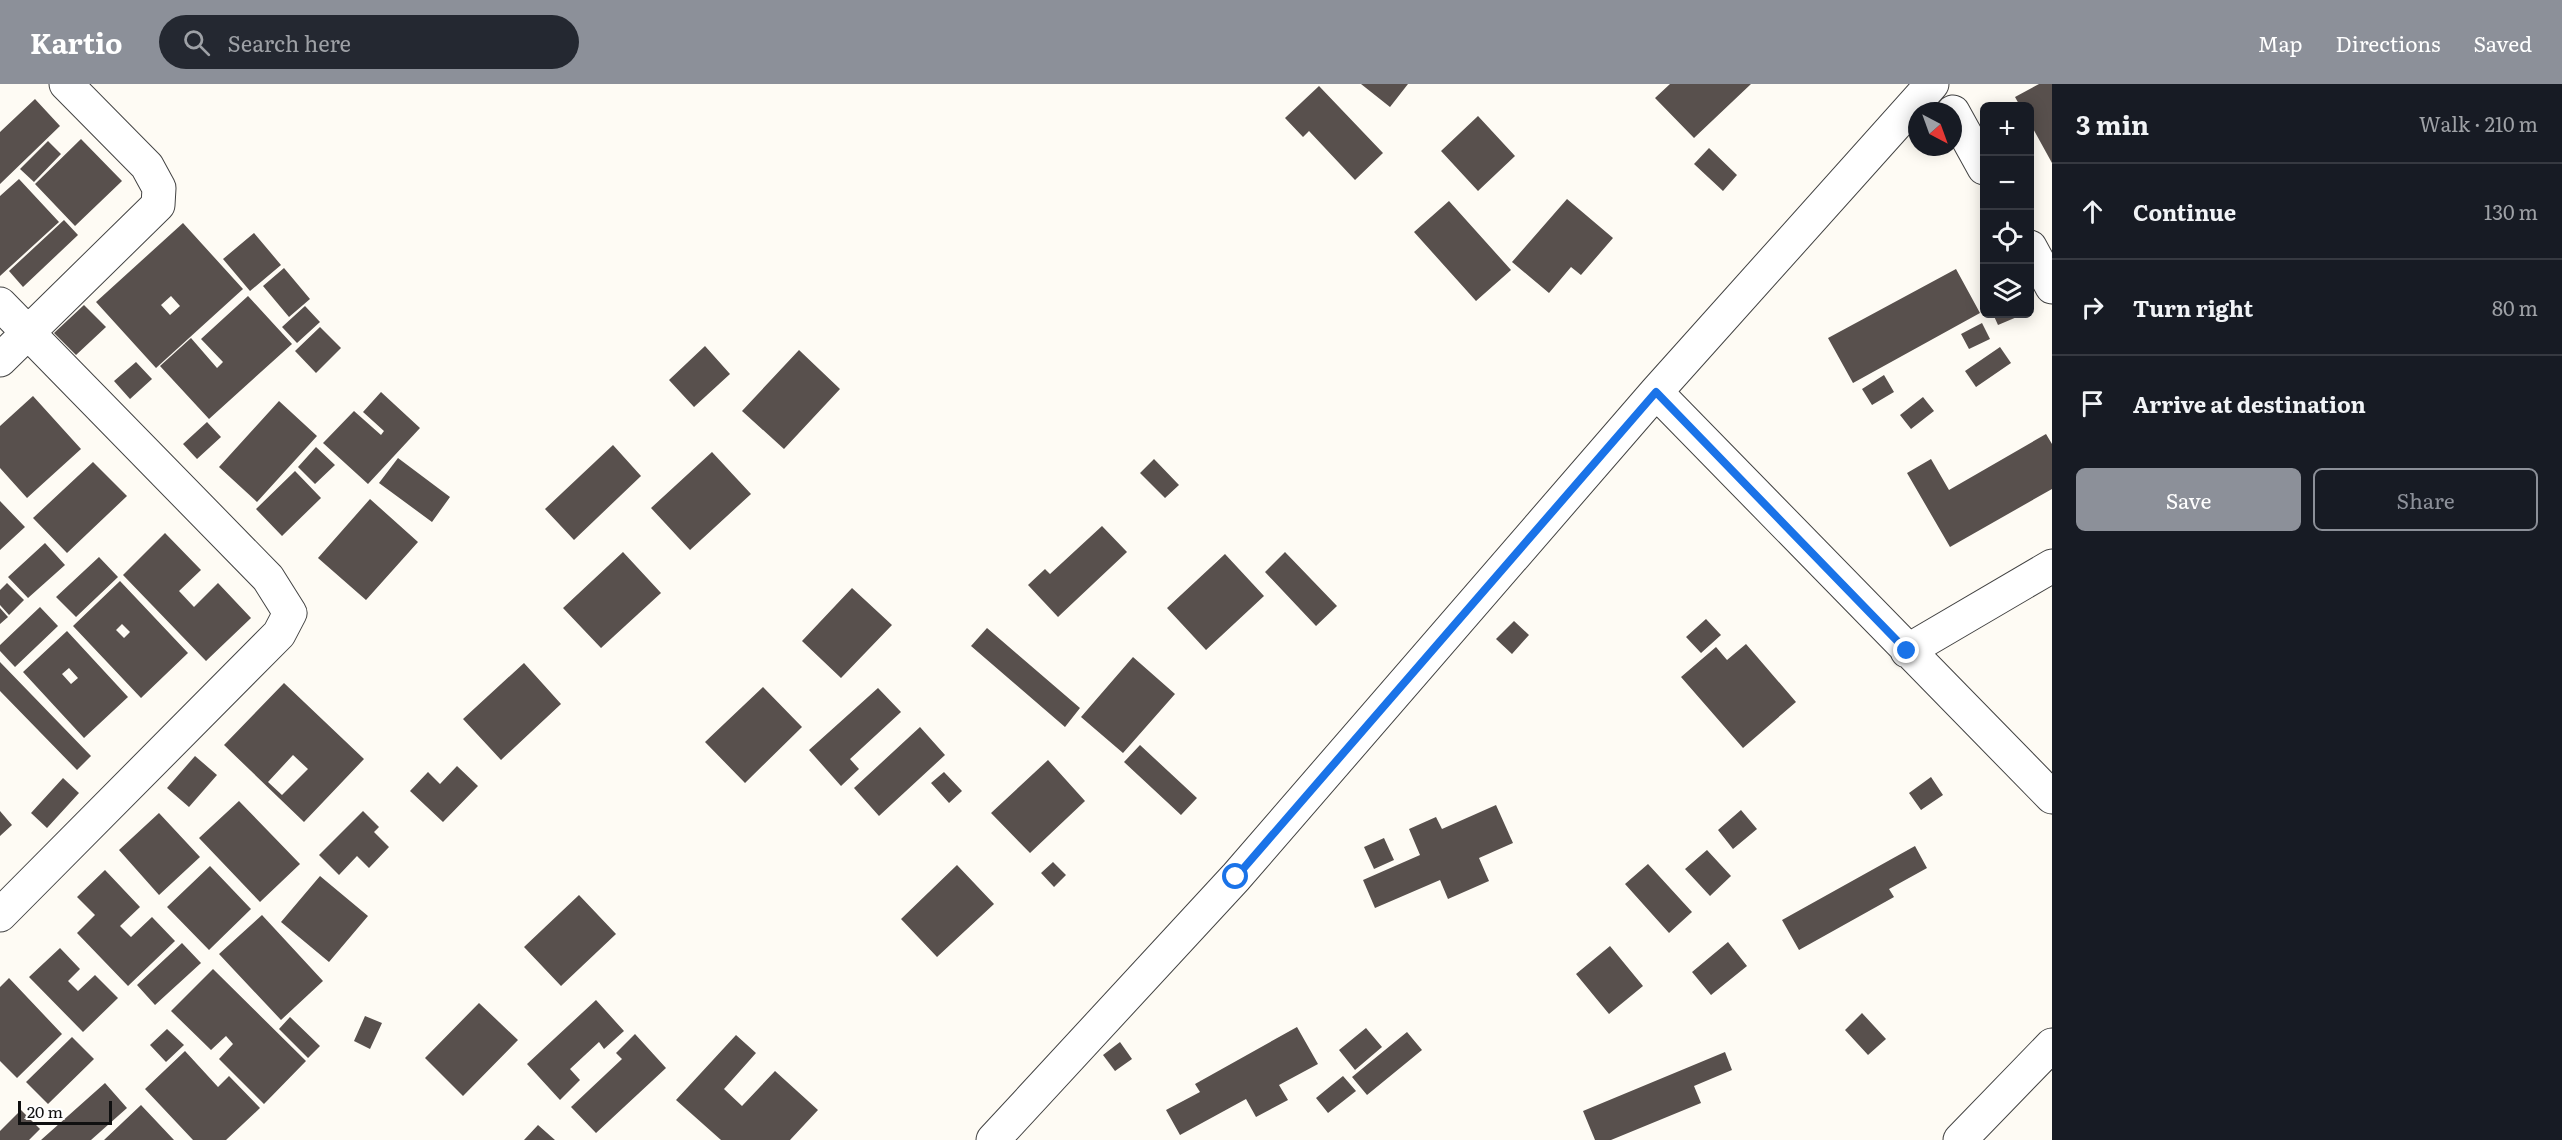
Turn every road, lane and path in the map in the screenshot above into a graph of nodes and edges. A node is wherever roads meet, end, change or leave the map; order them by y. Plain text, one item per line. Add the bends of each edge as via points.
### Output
1 (66, 84) edge
2 (1932, 84) edge
3 (1937, 84) edge
4 (1947, 102) edge
5 (1962, 128) edge
6 (1980, 161) edge
7 (2034, 254) edge
8 (2052, 286) edge
9 (0, 304) edge
10 (27, 332) junction
11 (0, 360) edge
12 (1656, 392) junction
13 (2052, 566) edge
14 (1907, 651) junction
15 (2052, 796) edge
16 (0, 915) edge
17 (2052, 1046) edge
18 (993, 1140) edge
19 (1960, 1140) edge

1 - 10 street via 147,166 159,188 158,205
2 - 12 street
3 - 4 street
5 - 6 street
7 - 8 street
9 - 10 street
10 - 11 street
10 - 16 street via 268,578 290,613 279,634
12 - 14 street
12 - 18 street via 1236,877
13 - 14 street
14 - 15 street
17 - 19 street

